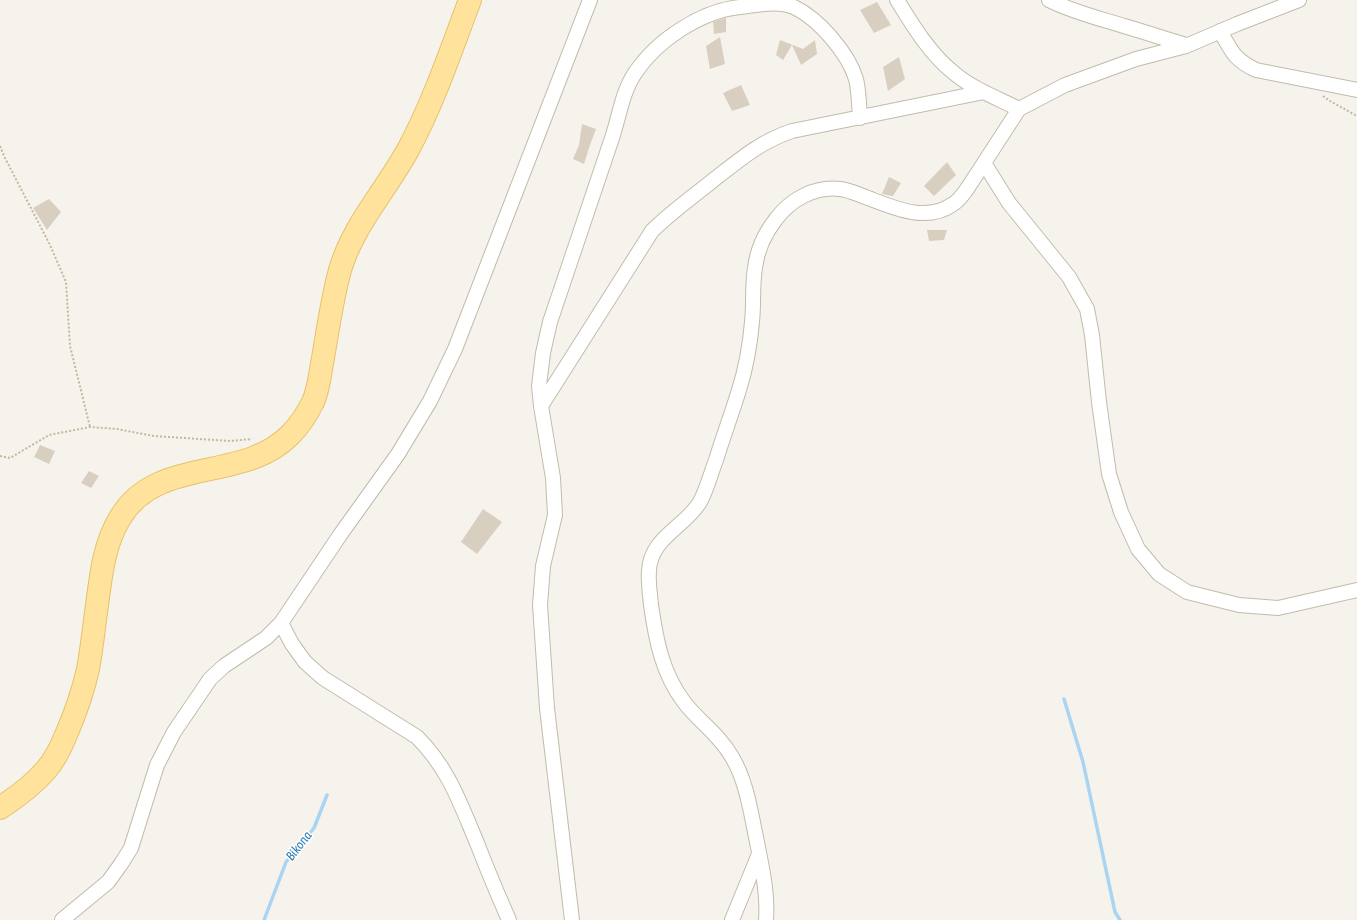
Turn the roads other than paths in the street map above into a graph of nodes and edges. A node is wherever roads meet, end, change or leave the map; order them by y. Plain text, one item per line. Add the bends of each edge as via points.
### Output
1 (470, 0) edge
2 (590, 0) edge
3 (897, 0) edge
4 (1049, 0) edge
5 (1299, 0) edge
6 (1220, 31) junction
7 (1186, 46) junction
8 (1357, 90) edge
9 (984, 92) junction
10 (1019, 109) junction
11 (860, 118) junction
12 (984, 163) junction
13 (541, 406) junction
14 (1357, 590) edge
15 (281, 623) junction
16 (0, 808) edge
17 (759, 854) junction
18 (62, 920) edge
19 (509, 920) edge
20 (572, 920) edge
21 (732, 920) edge
22 (766, 920) edge

1 - 16 main road via 426,113 407,150 362,223 340,270 318,385 301,423 276,447 260,456 174,477 154,485 136,497 120,517 110,538 99,586 88,670 77,708 62,744 48,768 28,788
2 - 15 street via 455,349 430,401 398,454
3 - 9 street via 917,33 938,58 965,81
4 - 7 street via 1089,16
5 - 6 street
6 - 7 street
6 - 8 street via 1235,57 1256,70
7 - 10 street via 1136,59 1065,85
9 - 10 street
9 - 11 street
10 - 12 street
11 - 13 street via 792,131 775,137 756,148 666,216 652,231
11 - 13 street via 852,68 834,41 802,11 789,5 771,3 728,8 699,19 667,39 639,68 622,98 614,132 550,322 539,386
12 - 14 street via 1009,203 1069,277 1087,309 1109,474 1121,512 1138,549 1159,574 1187,592 1239,605 1278,608
12 - 17 street via 961,198 954,204 936,211 912,213 848,191 827,189 802,196 776,218 767,233 754,269 748,355 740,388 708,483 700,502 688,517 662,539 651,557 649,570 655,638 664,666 685,704 715,733 733,758 742,778
13 - 20 street via 553,478 555,515 542,566 540,605 547,708
15 - 18 street via 266,638 224,666 210,679 174,732 157,765 130,848 122,864 108,882
15 - 19 street via 305,662 323,678 416,737 439,763 456,792
17 - 21 street
17 - 22 street via 764,878

